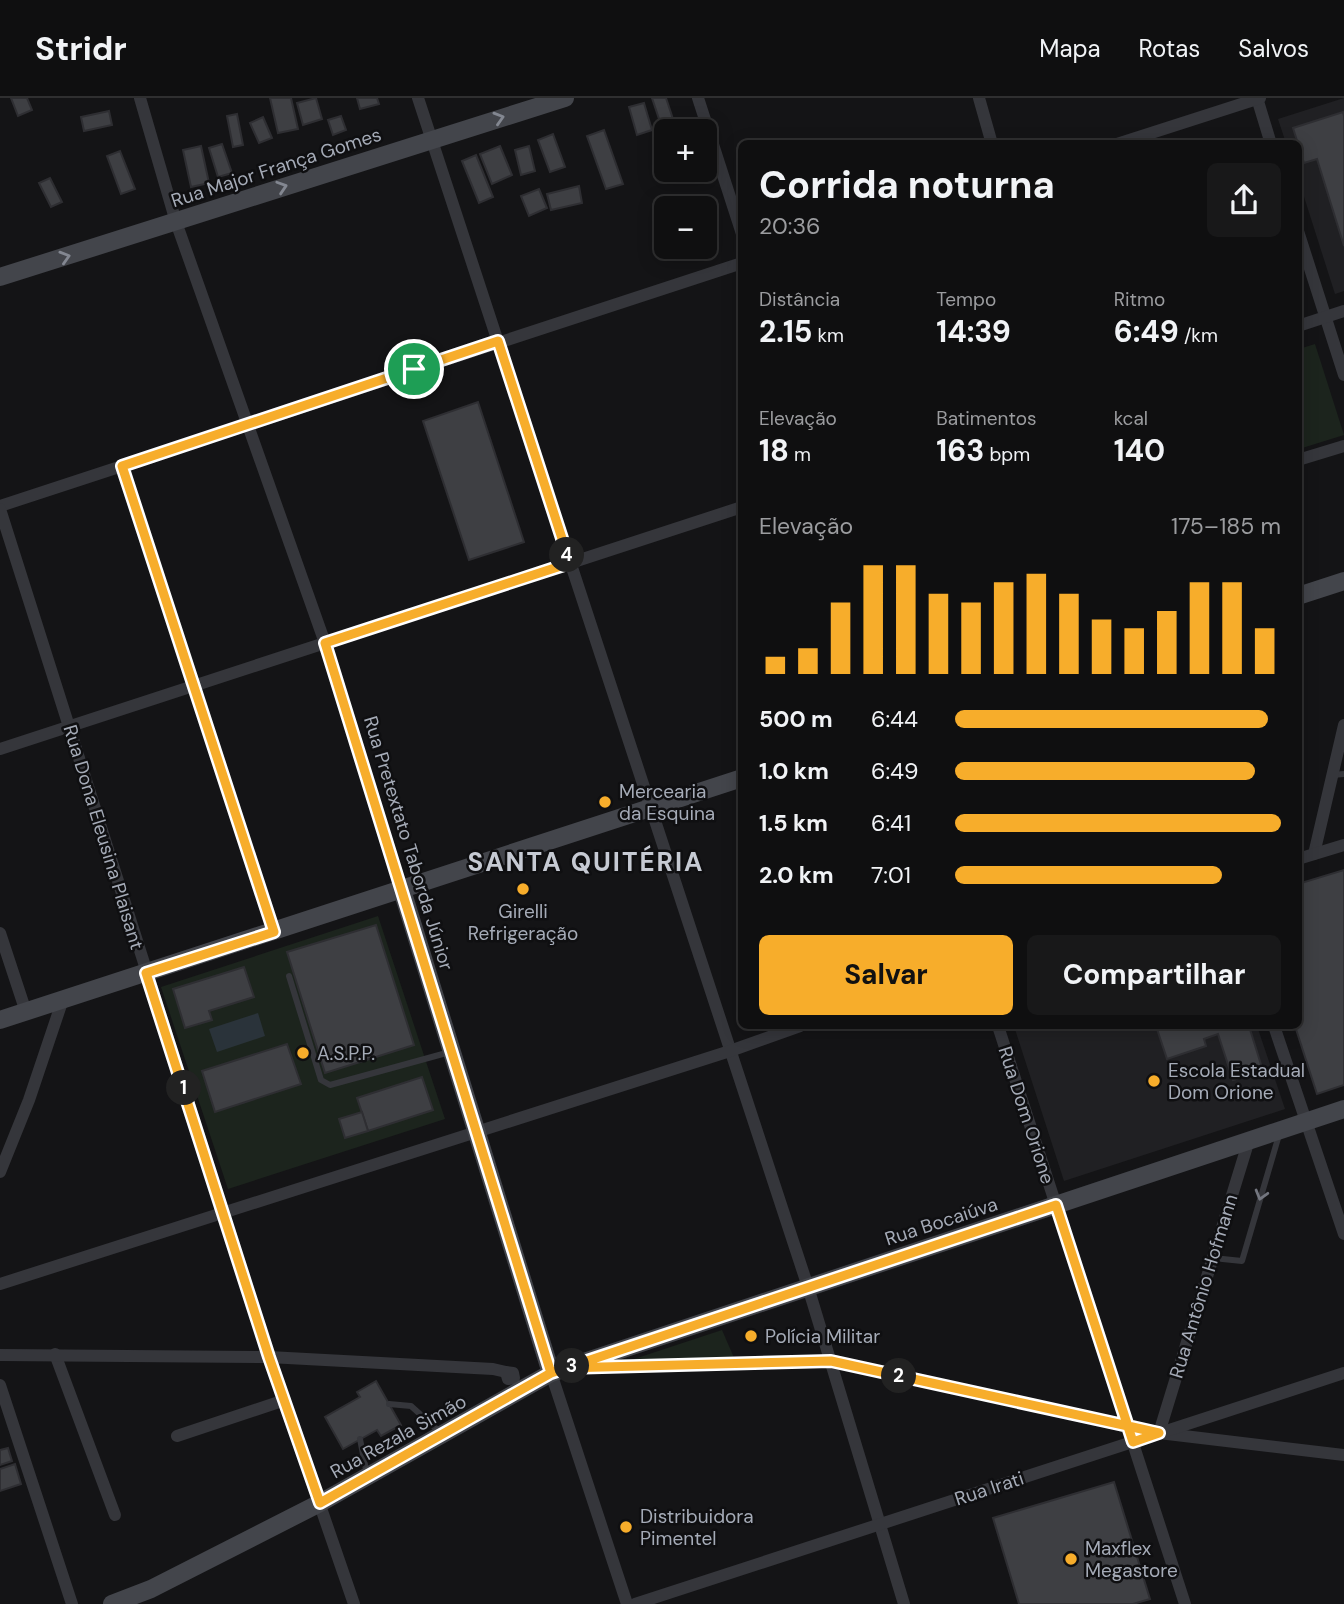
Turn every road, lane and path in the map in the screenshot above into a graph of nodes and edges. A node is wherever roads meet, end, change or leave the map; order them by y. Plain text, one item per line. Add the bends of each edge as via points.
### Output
1 (140, 98) edge
2 (418, 98) edge
3 (565, 98) edge
4 (698, 98) edge
5 (979, 98) edge
6 (1258, 98) edge
7 (432, 139) junction
8 (991, 140) edge
9 (1129, 140) edge
10 (1270, 140) edge
11 (176, 222) junction
12 (738, 222) edge
13 (1302, 245) edge
14 (738, 264) edge
15 (0, 277) edge
16 (1344, 311) edge
17 (1325, 317) junction
18 (1302, 325) edge
19 (498, 341) junction
20 (1344, 375) edge
21 (247, 425) junction
22 (1344, 446) edge
23 (1302, 459) edge
24 (122, 466) junction
25 (0, 508) edge
26 (738, 508) edge
27 (570, 563) junction
28 (1344, 582) edge
29 (1302, 595) edge
30 (325, 643) junction
31 (193, 686) junction
32 (1344, 725) edge
33 (70, 726) junction
34 (0, 749) edge
35 (1338, 775) edge
36 (738, 779) edge
37 (650, 808) junction
38 (1344, 845) edge
39 (1314, 854) junction
40 (1302, 858) edge
41 (402, 890) junction
42 (274, 932) junction
43 (0, 933) edge
44 (146, 973) junction
45 (289, 976) dead end
46 (62, 1002) junction
47 (26, 1012) junction
48 (0, 1020) edge
49 (792, 1029) edge
50 (999, 1029) edge
51 (1275, 1029) edge
52 (452, 1051) junction
53 (730, 1051) junction
54 (1344, 1108) edge
55 (1305, 1122) junction
56 (1280, 1130) junction
57 (477, 1132) junction
58 (1250, 1140) junction
59 (0, 1172) edge
60 (1056, 1205) junction
61 (224, 1213) junction
62 (1344, 1234) edge
63 (1211, 1258) junction
64 (0, 1284) edge
65 (808, 1287) junction
66 (55, 1354) junction
67 (0, 1355) edge
68 (269, 1357) junction
69 (831, 1361) junction
70 (557, 1371) junction
71 (506, 1372) dead end
72 (1344, 1373) edge
73 (0, 1385) edge
74 (285, 1400) junction
75 (389, 1405) dead end
76 (1128, 1426) junction
77 (1159, 1433) junction
78 (442, 1435) junction
79 (177, 1436) dead end
80 (360, 1439) dead end
81 (1133, 1442) junction
82 (1344, 1455) edge
83 (367, 1477) junction
84 (320, 1503) junction
85 (115, 1515) dead end
86 (881, 1524) junction
87 (72, 1604) edge
88 (112, 1604) edge
89 (354, 1604) edge
90 (627, 1604) edge
91 (635, 1604) edge
92 (904, 1604) edge
93 (1185, 1604) edge

1 - 11 street, Rua Pretextato Taborda Júnior
2 - 7 street
7 -> 3 main road, Rua Major França Gomes
4 - 12 street
5 - 8 street
6 - 9 street
6 - 10 street
11 -> 7 main road, Rua Major França Gomes
7 - 19 street
15 -> 11 main road, Rua Major França Gomes
11 - 21 street, Rua Pretextato Taborda Júnior
13 - 17 street
14 - 19 street
16 - 17 street
17 - 18 street
17 - 20 street
19 - 21 street
19 - 27 street
21 - 24 street
21 - 30 street, Rua Pretextato Taborda Júnior
22 - 23 street
24 - 25 street
24 - 31 street
25 - 33 street, Rua Dona Eleusina Plaisant
26 - 27 street
27 - 30 street
27 - 37 street
28 - 29 main road
30 - 31 street
30 - 41 street, Rua Pretextato Taborda Júnior
31 - 33 street
31 - 42 street
32 - 35 street
33 - 34 street
33 - 44 street, Rua Dona Eleusina Plaisant
35 - 39 street
36 - 37 main road
37 - 41 main road
37 - 53 street
38 - 39 street
39 - 40 street
41 - 42 main road
41 - 52 main road, Rua Pretextato Taborda Júnior
42 - 44 main road
43 - 47 street
44 - 46 main road
44 - 61 street, Rua Dona Eleusina Plaisant
45 - 52 lane via 321,1080 330,1085
46 - 47 main road
46 - 59 street
47 - 48 main road
49 - 53 street
50 - 60 street, Rua Dom Orione
51 - 55 street
52 - 57 main road, Rua Pretextato Taborda Júnior
53 - 57 street
53 - 65 street
54 - 55 main road, Rua Bocaiúva
55 - 56 main road, Rua Bocaiúva
55 - 62 street
56 - 58 main road, Rua Bocaiúva
56 -> 63 lane via 1242,1261
57 - 61 street
57 - 70 main road, Rua Pretextato Taborda Júnior
58 - 60 main road, Rua Bocaiúva
58 - 63 street, Rua Antônio Hofmann
60 - 65 main road, Rua Bocaiúva
60 - 76 street, Rua Dom Orione
61 - 64 street
61 - 68 street, Rua Dona Eleusina Plaisant
63 - 77 street, Rua Antônio Hofmann
65 - 69 street
65 - 70 main road, Rua Bocaiúva
66 - 67 street
66 - 68 street
66 - 85 street
68 - 71 street
68 - 74 street, Rua Dona Eleusina Plaisant
69 - 70 street
69 - 76 street
69 - 86 street
70 - 78 main road, Rua Rezala Simão
70 - 90 street, Rua Pretextato Taborda Júnior
72 - 77 street, Rua Irati
73 - 87 street
74 - 79 street
74 - 84 street, Rua Dona Eleusina Plaisant
75 - 78 lane via 411,1406
76 - 77 street
76 - 81 street, Rua Dom Orione
77 - 81 street, Rua Irati
77 - 82 street
78 - 83 main road, Rua Rezala Simão
80 - 83 lane
81 - 86 street, Rua Irati
81 - 93 street, Rua Dom Orione
83 - 84 main road, Rua Rezala Simão
84 - 88 main road, Rua Rezala Simão via 151,1589
84 - 89 street, Rua Dona Eleusina Plaisant
86 - 91 street, Rua Irati
86 - 92 street

